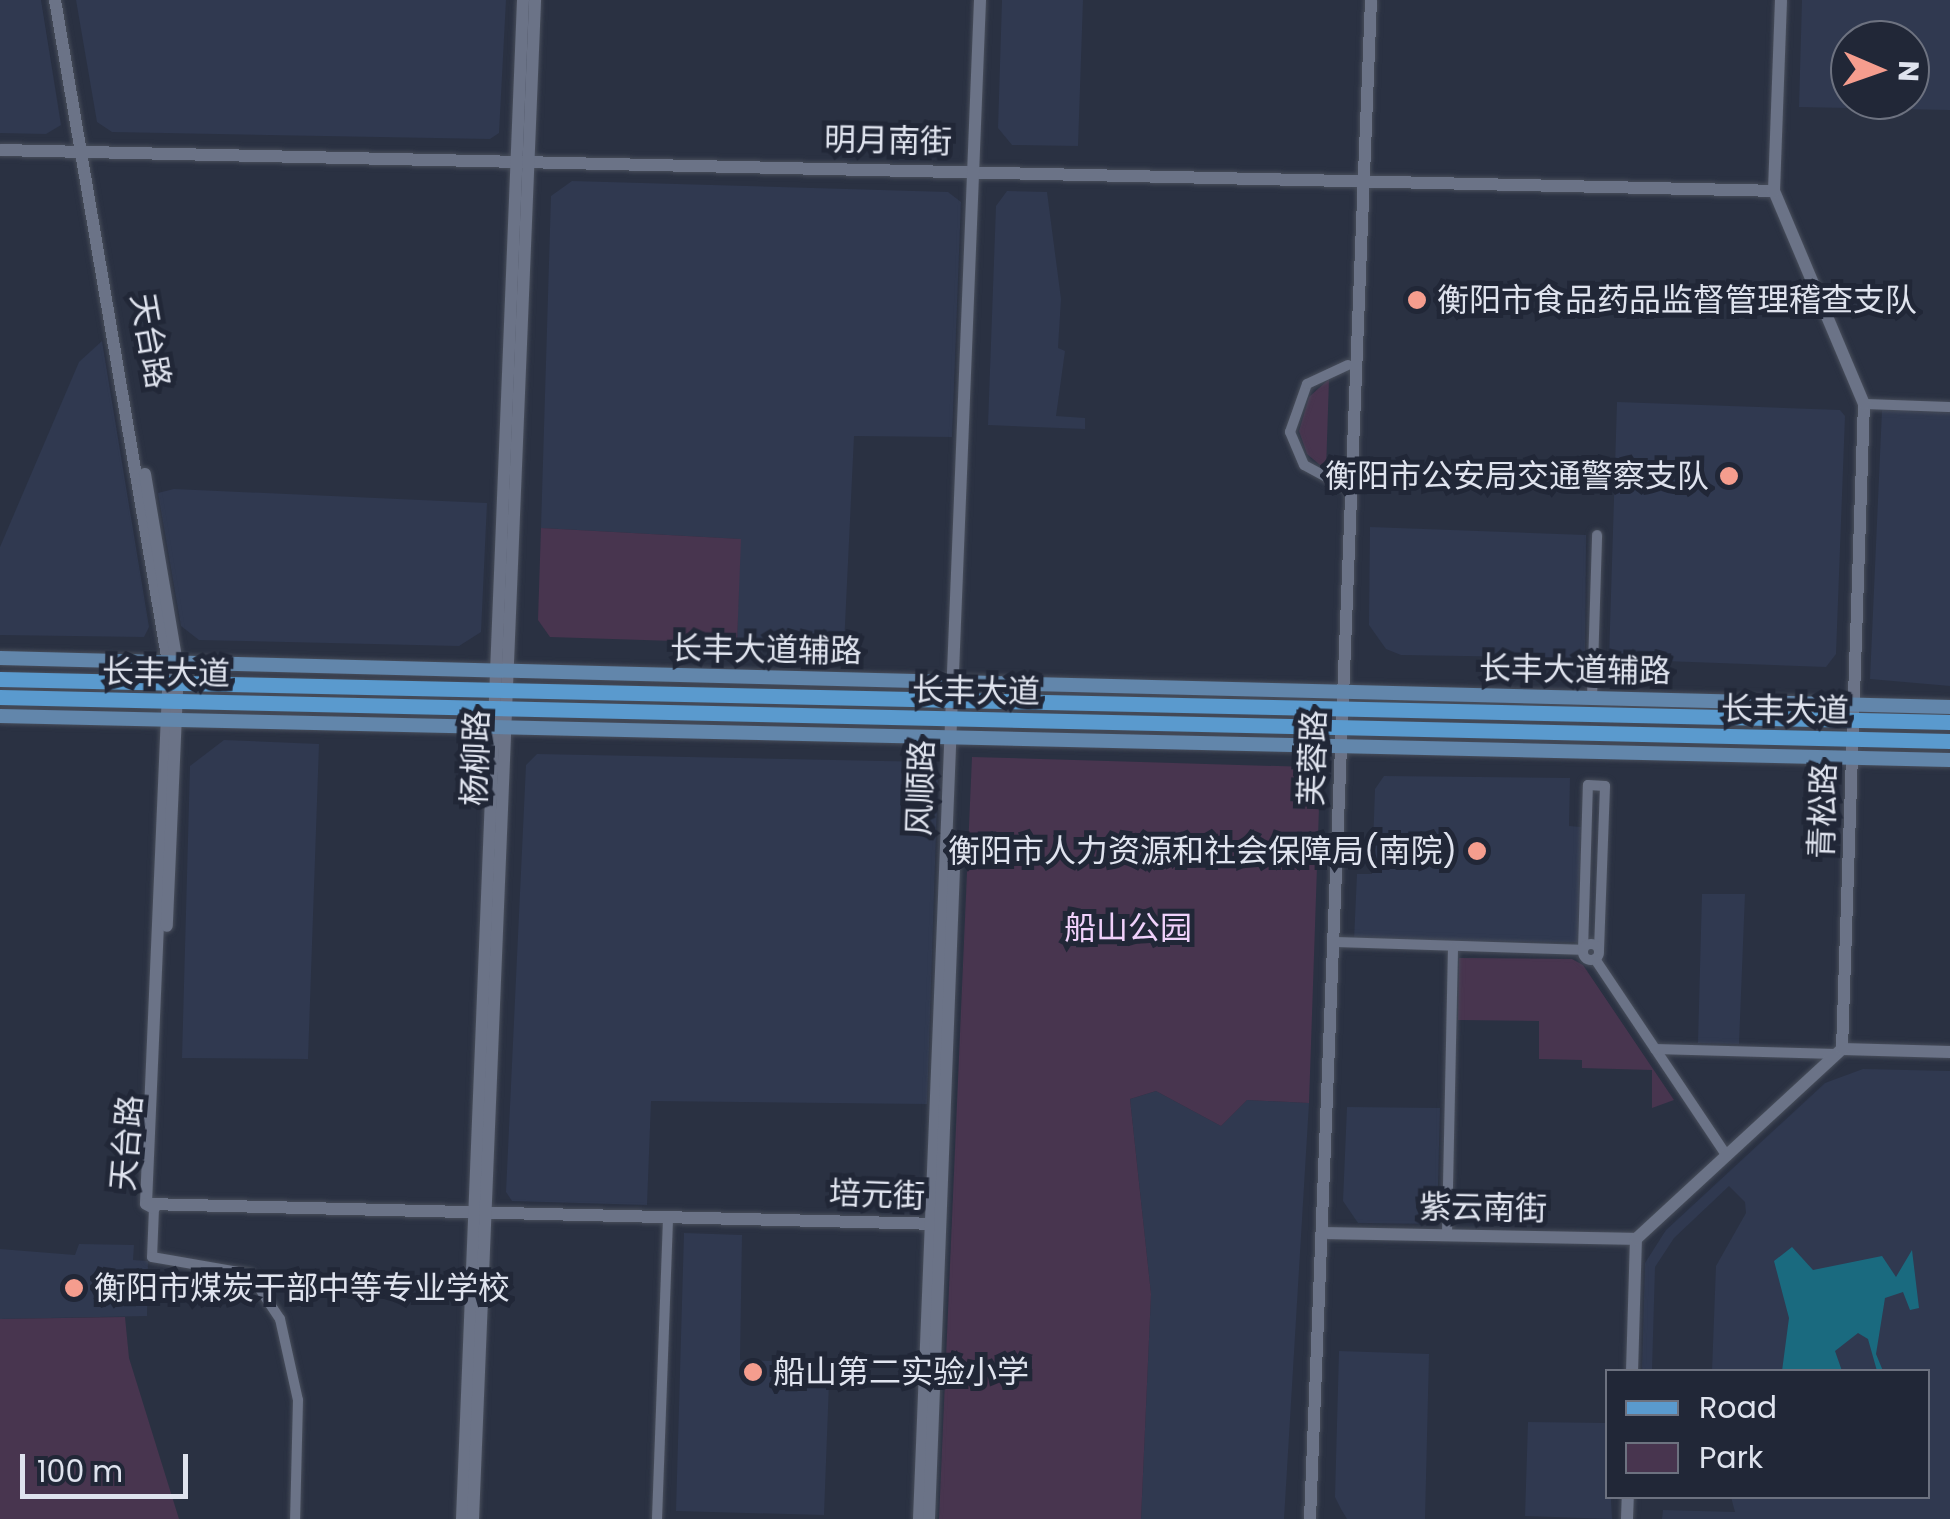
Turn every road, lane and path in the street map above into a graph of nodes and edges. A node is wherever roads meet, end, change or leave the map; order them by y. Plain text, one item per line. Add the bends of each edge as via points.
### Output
1 (55, 0) edge
2 (63, 0) edge
3 (522, 0) edge
4 (534, 0) edge
5 (983, 0) edge
6 (1362, 0) edge
7 (1371, 0) edge
8 (1781, 0) edge
9 (0, 150) edge
10 (85, 152) junction
11 (522, 160) junction
12 (977, 171) junction
13 (1359, 180) junction
14 (1774, 192) junction
15 (1348, 366) junction
16 (1864, 404) junction
17 (1950, 408) edge
18 (1343, 486) junction
19 (1597, 535) dead end
20 (0, 658) edge
21 (173, 663) junction
22 (502, 671) junction
23 (0, 679) edge
24 (173, 682) junction
25 (501, 689) junction
26 (956, 690) junction
27 (0, 697) edge
28 (1338, 699) junction
29 (172, 700) junction
30 (1592, 705) junction
31 (500, 707) junction
32 (1950, 707) edge
33 (1854, 712) junction
34 (0, 716) edge
35 (955, 718) junction
36 (171, 720) junction
37 (1950, 722) edge
38 (499, 728) junction
39 (1337, 728) junction
40 (954, 738) junction
41 (1852, 739) junction
42 (1950, 741) edge
43 (1336, 746) junction
44 (1852, 758) junction
45 (1950, 760) edge
46 (1333, 945) junction
47 (1453, 947) junction
48 (1583, 950) junction
49 (1597, 955) junction
50 (1655, 1050) junction
51 (1839, 1052) junction
52 (1950, 1052) edge
53 (1726, 1156) junction
54 (152, 1206) junction
55 (480, 1214) junction
56 (668, 1219) junction
57 (934, 1225) junction
58 (1328, 1233) dead end
59 (1447, 1234) junction
60 (1636, 1239) junction
61 (1632, 1369) edge
62 (296, 1519) edge
63 (462, 1519) edge
64 (473, 1519) edge
65 (657, 1519) edge
66 (919, 1519) edge
67 (929, 1519) edge
68 (1302, 1519) edge
69 (1310, 1519) edge

1 - 10 street, 天台路
2 - 10 street, 天台路
3 - 11 street, 杨柳路
4 - 11 street, 杨柳路
5 - 12 street, 风顺路
6 - 13 street, 芙蓉路
7 - 13 street, 芙蓉路
8 - 14 street, 青松路
9 - 10 street, 明月南街
10 - 11 street, 明月南街
10 - 21 street, 天台路
11 - 12 street, 明月南街
11 - 22 street, 杨柳路
12 - 13 street, 明月南街
12 - 26 street, 风顺路
13 - 14 street, 明月南街
13 - 15 street, 芙蓉路
13 - 28 street, 芙蓉路
14 - 16 street, 青松路
15 - 18 street, 芙蓉路
15 - 18 street via 1307,384 1290,432 1304,465
16 - 17 street
16 - 33 street, 青松路
18 - 28 street, 芙蓉路
19 - 30 street
20 - 21 main road, 长丰大道辅路
21 - 22 main road, 长丰大道辅路
21 - 24 street, 天台路
22 - 25 street, 杨柳路
22 - 26 main road, 长丰大道辅路
23 - 24 main road, 长丰大道
24 - 25 main road, 长丰大道
24 - 29 street, 天台路
25 - 26 main road, 长丰大道
25 - 31 street, 杨柳路
26 - 28 main road, 长丰大道
26 - 35 street, 风顺路
27 - 29 main road, 长丰大道
28 - 30 main road, 长丰大道
28 - 39 street, 芙蓉路
29 - 31 main road, 长丰大道
29 - 36 street, 天台路
30 - 33 main road, 长丰大道
31 - 35 main road, 长丰大道
31 - 38 street, 杨柳路
32 - 33 main road
33 - 37 main road, 长丰大道
33 - 41 street, 青松路
34 - 36 main road
35 - 39 main road, 长丰大道
35 - 40 street, 风顺路
36 - 38 main road
36 - 54 street, 天台路
38 - 40 main road
38 - 55 street, 杨柳路
39 - 41 main road, 长丰大道
39 - 43 street, 芙蓉路
40 - 43 main road
40 - 57 street, 风顺路
41 - 42 main road, 长丰大道
41 - 44 street, 青松路
43 - 44 main road
43 - 46 street, 芙蓉路
43 - 68 street, 芙蓉路
44 - 45 main road
44 - 51 street, 青松路
46 - 47 street
46 - 69 street, 芙蓉路
47 - 48 street
47 - 59 street
48 - 49 street via 1592,944
48 - 49 street via 1588,785 1605,786
49 - 50 street
50 - 51 street
50 - 53 street
51 - 52 street
51 - 53 street
53 - 60 street
54 - 55 street, 培元街
54 - 62 street via 152,1256 250,1274 280,1319 298,1400
55 - 56 street, 培元街
55 - 63 street, 杨柳路
55 - 64 street, 杨柳路
56 - 57 street, 培元街
56 - 65 street
57 - 66 street, 风顺路
57 - 67 street, 风顺路
58 - 59 street, 紫云南街
59 - 60 street, 紫云南街
60 - 61 street

